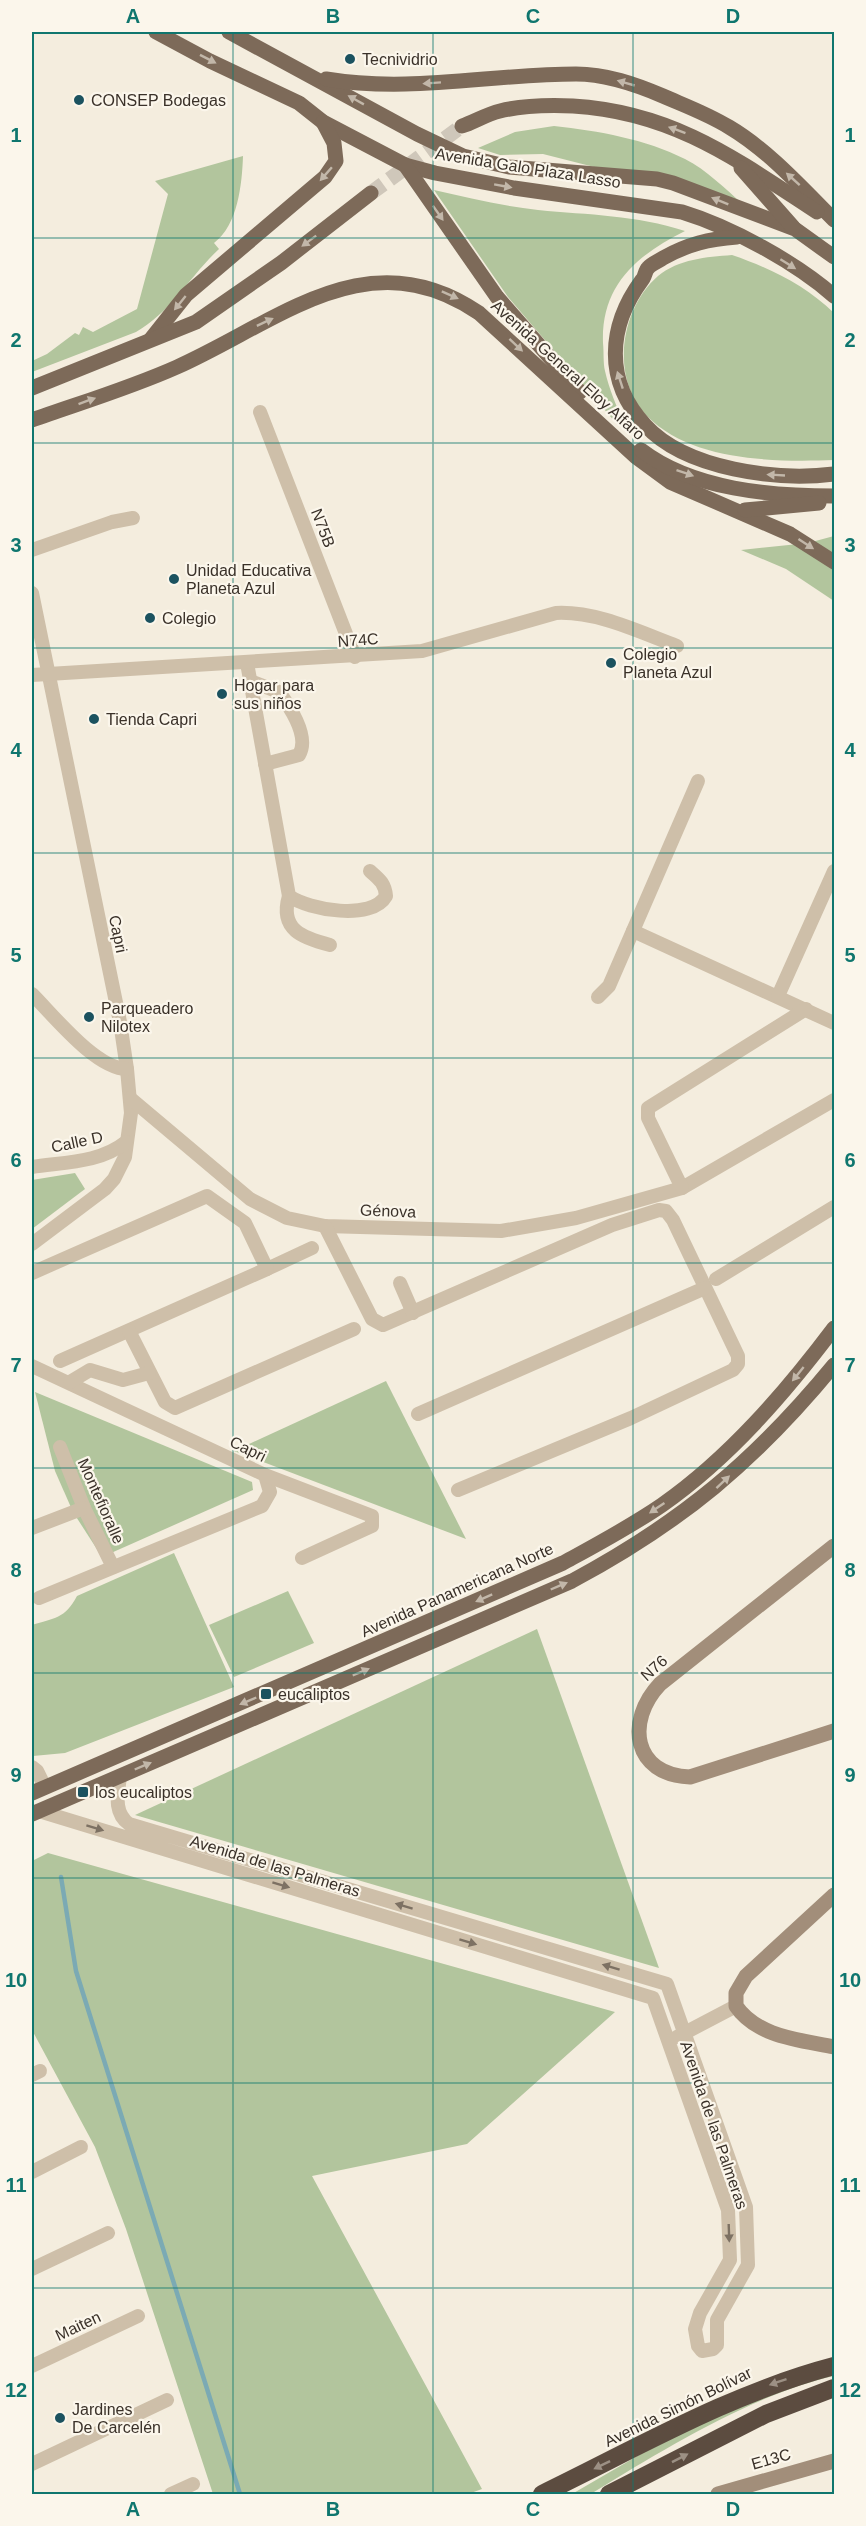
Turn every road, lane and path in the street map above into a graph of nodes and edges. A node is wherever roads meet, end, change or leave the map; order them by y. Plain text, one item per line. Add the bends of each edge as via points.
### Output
1 (156, 32) edge
2 (230, 32) edge
3 (314, 77) junction
4 (323, 122) junction
5 (462, 126) tunnel mouth
6 (730, 155) junction
7 (405, 165) junction
8 (371, 193) tunnel mouth
9 (834, 222) edge
10 (795, 229) junction
11 (738, 237) junction
12 (834, 257) edge
13 (834, 296) edge
14 (149, 341) junction
15 (32, 388) edge
16 (260, 412) dead end
17 (32, 420) edge
18 (834, 474) edge
19 (834, 498) edge
20 (739, 510) junction
21 (133, 518) dead end
22 (32, 550) edge
23 (834, 562) edge
24 (32, 593) edge
25 (677, 646) dead end
26 (355, 657) junction
27 (247, 663) junction
28 (48, 674) junction
29 (32, 675) edge
30 (250, 681) junction
31 (265, 764) junction
32 (698, 781) dead end
33 (370, 871) dead end
34 (834, 871) edge
35 (289, 896) junction
36 (633, 931) junction
37 (330, 945) dead end
38 (32, 994) edge
39 (778, 996) junction
40 (598, 997) dead end
41 (806, 1009) junction
42 (834, 1023) edge
43 (127, 1069) junction
44 (130, 1098) junction
45 (834, 1100) edge
46 (126, 1142) junction
47 (32, 1167) edge
48 (682, 1188) junction
49 (834, 1207) edge
50 (325, 1226) junction
51 (32, 1244) edge
52 (312, 1248) dead end
53 (267, 1269) junction
54 (32, 1273) edge
55 (400, 1283) dead end
56 (710, 1283) junction
57 (413, 1313) junction
58 (834, 1328) edge
59 (354, 1329) dead end
60 (129, 1331) junction
61 (60, 1361) dead end
62 (834, 1365) edge
63 (32, 1366) edge
64 (149, 1373) junction
65 (70, 1382) junction
66 (418, 1414) dead end
67 (60, 1447) dead end
68 (265, 1475) junction
69 (458, 1490) dead end
70 (84, 1508) junction
71 (32, 1528) edge
72 (834, 1546) edge
73 (302, 1558) dead end
74 (113, 1567) junction
75 (39, 1598) dead end
76 (834, 1731) edge
77 (32, 1767) edge
78 (120, 1776) junction
79 (38, 1790) edge
80 (35, 1812) edge
81 (834, 1895) edge
82 (736, 2006) junction
83 (684, 2033) junction
84 (668, 2041) junction
85 (834, 2047) edge
86 (81, 2147) dead end
87 (32, 2172) edge
88 (108, 2233) dead end
89 (32, 2269) edge
90 (138, 2316) dead end
91 (32, 2366) edge
92 (834, 2366) edge
93 (834, 2388) edge
94 (167, 2400) dead end
95 (834, 2461) edge
96 (32, 2464) edge
97 (193, 2484) dead end
98 (759, 2488) edge
99 (171, 2494) edge
100 (542, 2494) edge
101 (609, 2494) edge
102 (723, 2494) edge

1 -> 4 main road, Avenida Galo Plaza Lasso via 299,103
2 - 3 main road, Avenida Galo Plaza Lasso
9 -> 3 main road via 795,181 731,128 641,87 575,74 401,86
10 -> 3 main road, Avenida Galo Plaza Lasso via 657,179 579,175 485,163 417,134
4 - 7 main road, Avenida Galo Plaza Lasso
4 -> 14 main road via 334,143 336,161 325,177 186,295
6 -> 5 main road via 647,118 591,106 498,111
6 - 9 main road
6 - 10 main road
7 -> 11 main road, Avenida Galo Plaza Lasso via 514,188 673,210 703,218
7 -> 19 main road via 496,297 537,347 610,424 644,452 676,470 735,489
8 -> 14 main road via 216,310
10 - 12 main road, Avenida Galo Plaza Lasso
11 -> 13 main road, Avenida Galo Plaza Lasso via 764,248
18 -> 11 main road via 758,474 686,453 646,427 621,387 614,341 625,306 648,267 708,239
14 - 15 main road
16 - 26 street, N75B
17 -> 20 main road, Avenida General Eloy Alfaro via 178,367 235,336 341,288 380,281 401,282 434,288 459,299 497,328 636,457 670,482
19 - 20 main road via 767,510
20 -> 23 main road, Avenida General Eloy Alfaro via 790,534
21 - 22 street
24 - 28 street, Capri
25 - 26 street, N74C via 569,612 422,651
26 - 27 street, N74C
27 - 28 street, N74C
27 - 30 street
28 - 29 street, N74C
28 - 43 street, Capri
30 - 31 street
30 - 31 street via 279,692 303,744 299,755
31 - 35 street
32 - 36 street
33 - 35 street via 386,888 386,896 375,908 311,907
34 - 39 street
35 - 37 street via 286,915 296,932
36 - 39 street
36 - 40 street via 609,986
38 - 43 street via 97,1058 111,1067
39 - 41 street
41 - 42 street
41 - 48 street via 648,1108 648,1118
43 - 44 street, Capri
44 - 46 street, Capri
44 - 50 street, Génova via 250,1199 287,1218
45 - 48 street, Génova
46 - 47 street, Calle D via 99,1157
46 - 51 street, Capri via 122,1166 105,1189
48 - 50 street, Génova via 576,1218 501,1231
49 - 56 street
50 - 57 street via 375,1322 388,1324
52 - 53 street
53 - 54 street via 245,1223 207,1196
53 - 60 street
55 - 57 street
56 - 57 street via 673,1220 666,1211 659,1210 612,1225
56 - 66 street
56 - 69 street via 738,1356 733,1370 631,1418
58 -> 79 main road, Avenida Panamericana Norte via 745,1433 662,1505 619,1532 563,1563
59 - 64 street via 176,1408 167,1405
60 - 61 street
60 - 64 street
78 -> 62 main road via 572,1581 630,1550 712,1492 800,1406
63 - 65 street, Capri
64 - 65 street via 123,1380 90,1370
65 - 68 street, Capri
67 - 70 street, Montefioralle
68 - 73 street via 372,1516 372,1526
68 - 74 street, Capri via 270,1492 262,1506
70 - 71 street
70 - 74 street, Montefioralle
72 - 76 street, N76 via 660,1684 644,1705 637,1731 650,1760 664,1772 690,1777
74 - 75 street, Capri
77 - 79 street via 37,1771
78 - 80 main road
83 -> 78 street, Avenida de las Palmeras via 667,1984 129,1824 118,1810
80 -> 84 street, Avenida de las Palmeras via 653,1998
81 - 82 street via 746,1976 736,1993
82 - 83 street
82 - 85 street via 750,2022 765,2030
83 - 84 street
84 -> 83 street, Avenida de las Palmeras via 728,2210 730,2260 695,2329 702,2351 717,2345 717,2320 748,2265 746,2207
86 - 87 street
88 - 89 street
90 - 91 street, Maiten
92 -> 100 highway, Avenida Simón Bolívar via 729,2402
101 -> 93 highway via 766,2414
94 - 96 street
95 - 98 street, E13C
97 - 99 street
98 - 102 street, E13C

